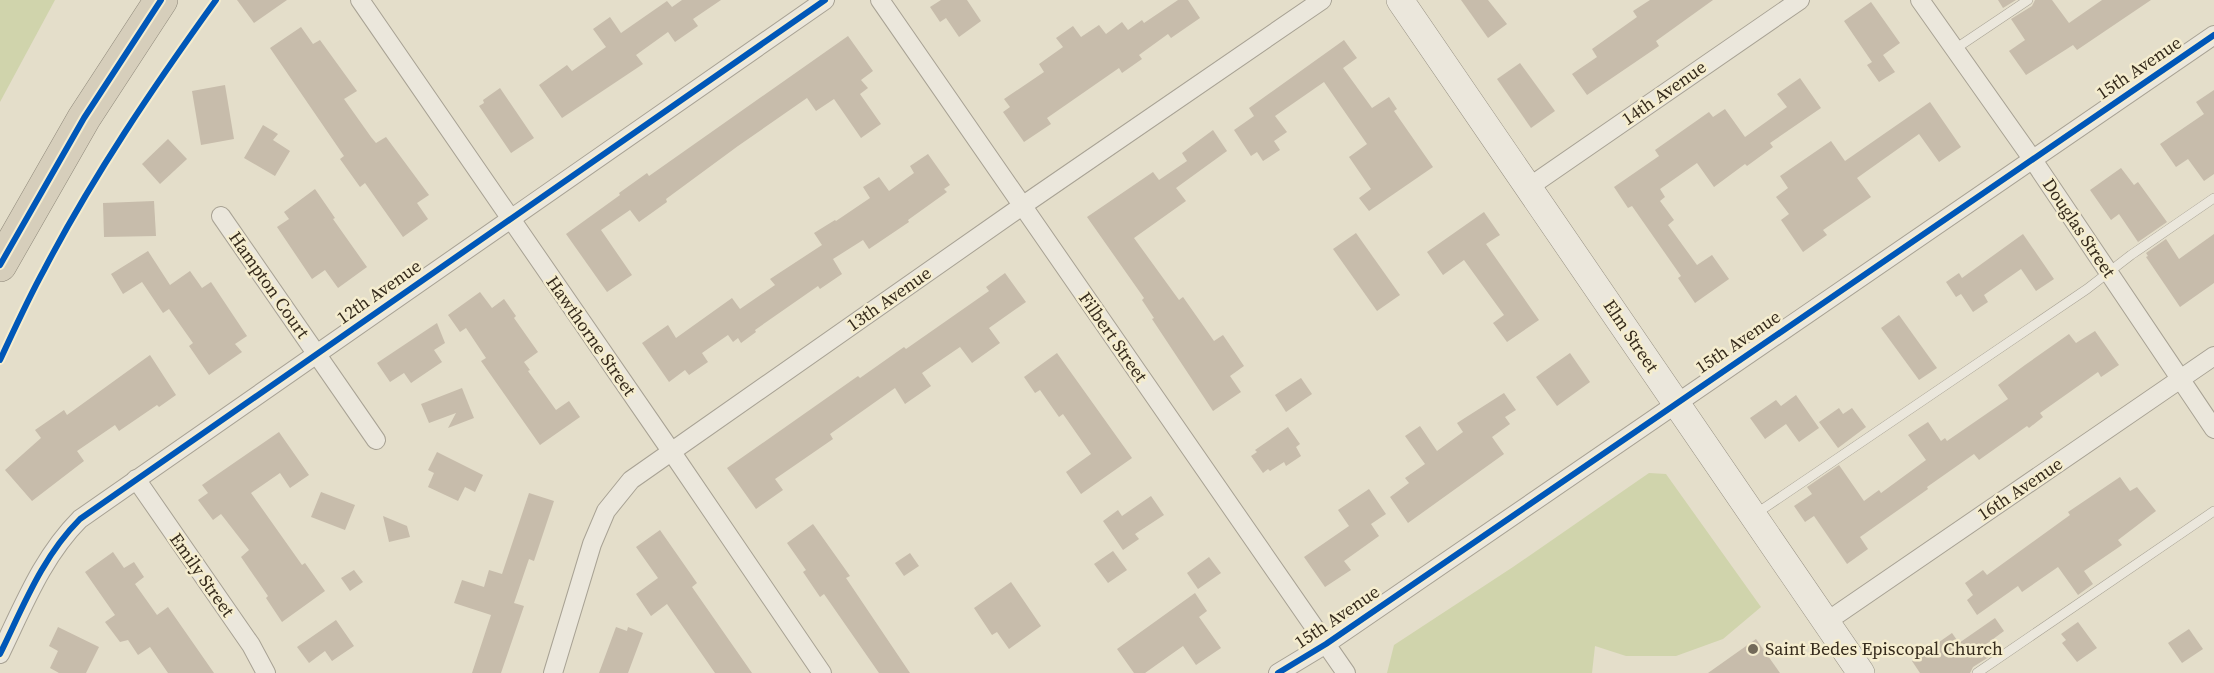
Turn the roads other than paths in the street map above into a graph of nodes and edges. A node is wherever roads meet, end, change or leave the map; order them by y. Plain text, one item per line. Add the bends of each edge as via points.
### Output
1 (161, 0) edge
2 (360, 0) edge
3 (825, 0) edge
4 (880, 0) edge
5 (1322, 0) edge
6 (1400, 0) edge
7 (1800, 0) edge
8 (1920, 0) edge
9 (2028, 0) edge
10 (2214, 35) edge
11 (1955, 49) junction
12 (2033, 160) junction
13 (1529, 187) junction
14 (2214, 198) edge
15 (1022, 206) junction
16 (221, 216) dead end
17 (510, 219) junction
18 (0, 265) edge
19 (2109, 272) junction
20 (317, 354) junction
21 (2214, 356) edge
22 (2180, 379) junction
23 (1676, 402) junction
24 (2214, 429) edge
25 (376, 440) dead end
26 (671, 451) junction
27 (136, 479) junction
28 (2214, 511) edge
29 (1753, 516) junction
30 (1826, 622) junction
31 (1326, 644) junction
32 (0, 654) edge
33 (266, 673) edge
34 (553, 673) edge
35 (822, 673) edge
36 (1278, 673) edge
37 (1346, 673) edge
38 (1861, 673) edge
39 (1977, 673) edge

1 - 18 highway via 84,118
2 - 17 street, Hawthorne Street
3 - 17 street, 12th Avenue
4 - 15 street, Filbert Street
5 - 15 street, 13th Avenue
6 - 13 street, Elm Street
7 - 13 street, 14th Avenue
8 - 11 street, Douglas Street
9 - 11 lane
10 - 12 street, 15th Avenue
11 - 12 street, Douglas Street
12 - 19 street, Douglas Street
12 - 23 street, 15th Avenue
13 - 23 street, Elm Street
14 - 19 lane
15 - 26 street, 13th Avenue
15 - 31 street, Filbert Street
16 - 20 street, Hampton Court
17 - 20 street, 12th Avenue
17 - 26 street, Hawthorne Street
19 - 22 street, Douglas Street
19 - 29 lane
20 - 25 street, Hampton Court
20 - 27 street, 12th Avenue
21 - 22 street, 16th Avenue
22 - 24 street, Douglas Street
22 - 30 street, 16th Avenue
23 - 29 street, Elm Street
23 - 31 street, 15th Avenue
26 - 34 street, 13th Avenue via 631,480 606,511 592,544
26 - 35 street, Hawthorne Street
27 - 32 street, 12th Avenue via 63,536 45,562
27 - 33 street, Emily Street
28 - 39 lane
29 - 30 street, Elm Street
30 - 38 street, Elm Street
31 - 36 street, 15th Avenue
31 - 37 street, Filbert Street

